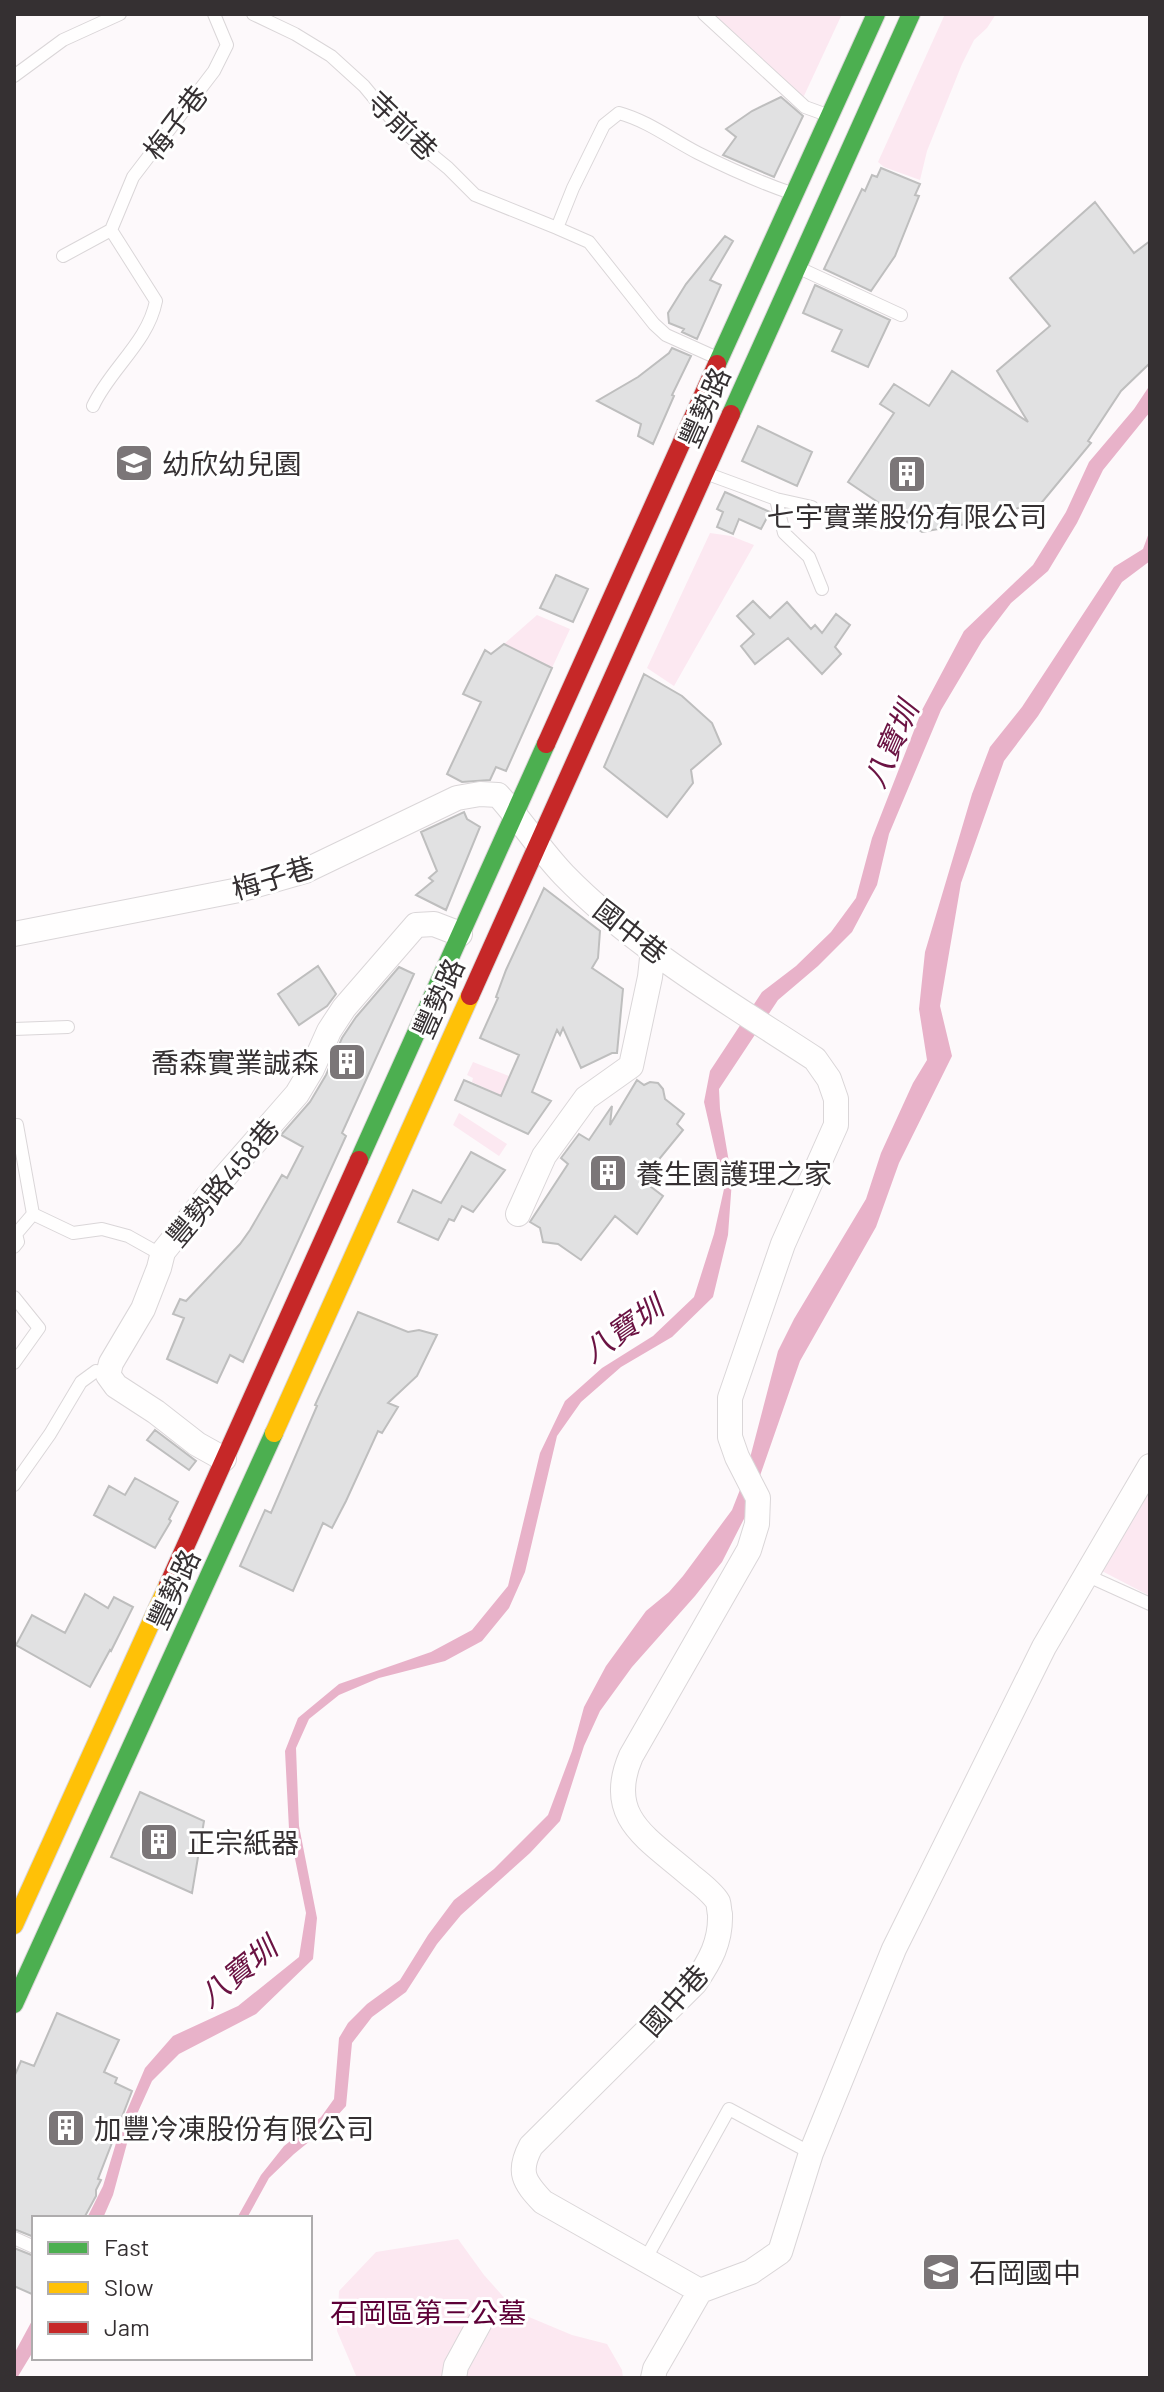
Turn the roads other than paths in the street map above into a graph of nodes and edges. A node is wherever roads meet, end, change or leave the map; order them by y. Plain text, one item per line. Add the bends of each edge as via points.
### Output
1 (120, 14) edge
2 (214, 14) edge
3 (253, 14) edge
4 (704, 14) edge
5 (876, 14) edge
6 (911, 14) edge
7 (14, 76) edge
8 (829, 116) junction
9 (794, 194) junction
10 (557, 228) junction
11 (111, 230) junction
12 (63, 256) dead end
13 (782, 259) junction
14 (901, 315) dead end
15 (720, 359) junction
16 (93, 406) dead end
17 (705, 473) junction
18 (776, 499) junction
19 (812, 507) dead end
20 (822, 589) dead end
21 (514, 813) junction
22 (538, 844) junction
23 (14, 934) edge
24 (460, 934) junction
25 (653, 949) junction
26 (68, 1027) dead end
27 (14, 1029) edge
28 (14, 1125) edge
29 (33, 1214) junction
30 (518, 1214) dead end
31 (14, 1247) edge
32 (162, 1255) junction
33 (14, 1297) edge
34 (14, 1363) edge
35 (108, 1375) junction
36 (224, 1459) junction
37 (1150, 1466) edge
38 (14, 1485) edge
39 (1086, 1575) junction
40 (1150, 1604) edge
41 (14, 1925) edge
42 (14, 2004) edge
43 (811, 2153) junction
44 (645, 2260) junction
45 (700, 2291) junction
46 (480, 2322) dead end
47 (454, 2378) edge
48 (653, 2378) edge

1 - 7 lane via 63,40
2 - 11 lane, 梅子巷 via 227,45 214,71 133,177
3 - 10 lane, 寺前巷 via 331,56 398,127 475,195
4 - 8 lane via 805,107
5 - 8 main road, 豐勢路
6 - 13 main road, 豐勢路
8 - 9 main road, 豐勢路
9 - 10 lane via 760,183 619,113 604,125
9 - 13 main road, 豐勢路
10 - 15 lane, 寺前巷 via 589,242 666,335
11 - 12 lane
11 - 16 lane via 156,301 153,318
13 - 14 lane
13 - 15 main road, 豐勢路
13 - 17 main road, 豐勢路
15 - 21 main road, 豐勢路
17 - 18 lane
17 - 22 main road, 豐勢路
18 - 19 lane
18 - 20 lane via 784,533 809,557
21 - 22 street, 國中巷
21 - 23 street, 梅子巷 via 498,795 457,798 305,871 239,890
21 - 24 main road, 豐勢路
22 - 25 street, 國中巷 via 608,916
22 - 42 main road, 豐勢路
24 - 32 street, 豐勢路458巷 via 434,924 409,926 344,1008 297,1094
24 - 36 main road, 豐勢路
25 - 30 street via 631,1066 586,1098 544,1156
25 - 44 street, 國中巷 via 815,1059 836,1099 836,1125 783,1244 730,1398 730,1437 758,1498 749,1550 623,1774 628,1816 719,1903 721,1930 713,1957 695,1983 531,2146 524,2160 523,2173 543,2202
26 - 27 lane
28 - 29 lane
29 - 31 lane via 16,1234
29 - 32 lane via 73,1233 102,1229 128,1236
32 - 35 street, 豐勢路458巷 via 143,1309
33 - 34 lane via 39,1328
35 - 36 street via 116,1386
35 - 38 lane via 96,1371 81,1382
36 - 41 main road, 豐勢路
37 - 39 street
39 - 40 lane
39 - 43 street via 1044,1647 894,1949
43 - 44 lane via 729,2109
43 - 45 street via 780,2252 751,2272
44 - 45 street, 國中巷
45 - 48 street
46 - 47 street

